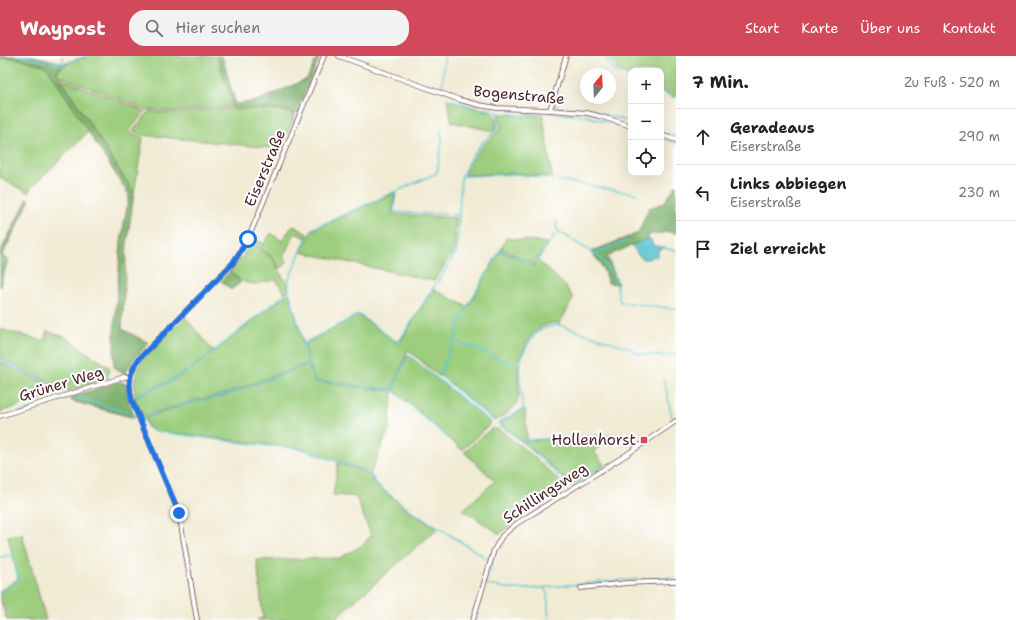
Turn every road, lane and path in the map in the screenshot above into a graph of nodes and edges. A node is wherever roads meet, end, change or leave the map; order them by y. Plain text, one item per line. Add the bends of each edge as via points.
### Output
1 (324, 56) edge
2 (339, 56) edge
3 (566, 56) edge
4 (550, 110) junction
5 (628, 125) edge
6 (664, 136) edge
7 (676, 140) edge
8 (129, 377) junction
9 (0, 416) edge
10 (676, 422) edge
11 (676, 581) edge
12 (581, 588) dead end
13 (197, 620) edge
14 (473, 620) edge

1 - 8 street, Eiserstraße via 242,250 233,263 139,359
2 - 4 street, Bogenstraße via 479,105
3 - 4 street
4 - 5 street, Bogenstraße via 587,113
6 - 7 street
8 - 9 street, Grüner Weg
8 - 13 street via 132,401 179,513
10 - 14 street, Schillingsweg via 516,524 502,536 494,550
11 - 12 street

